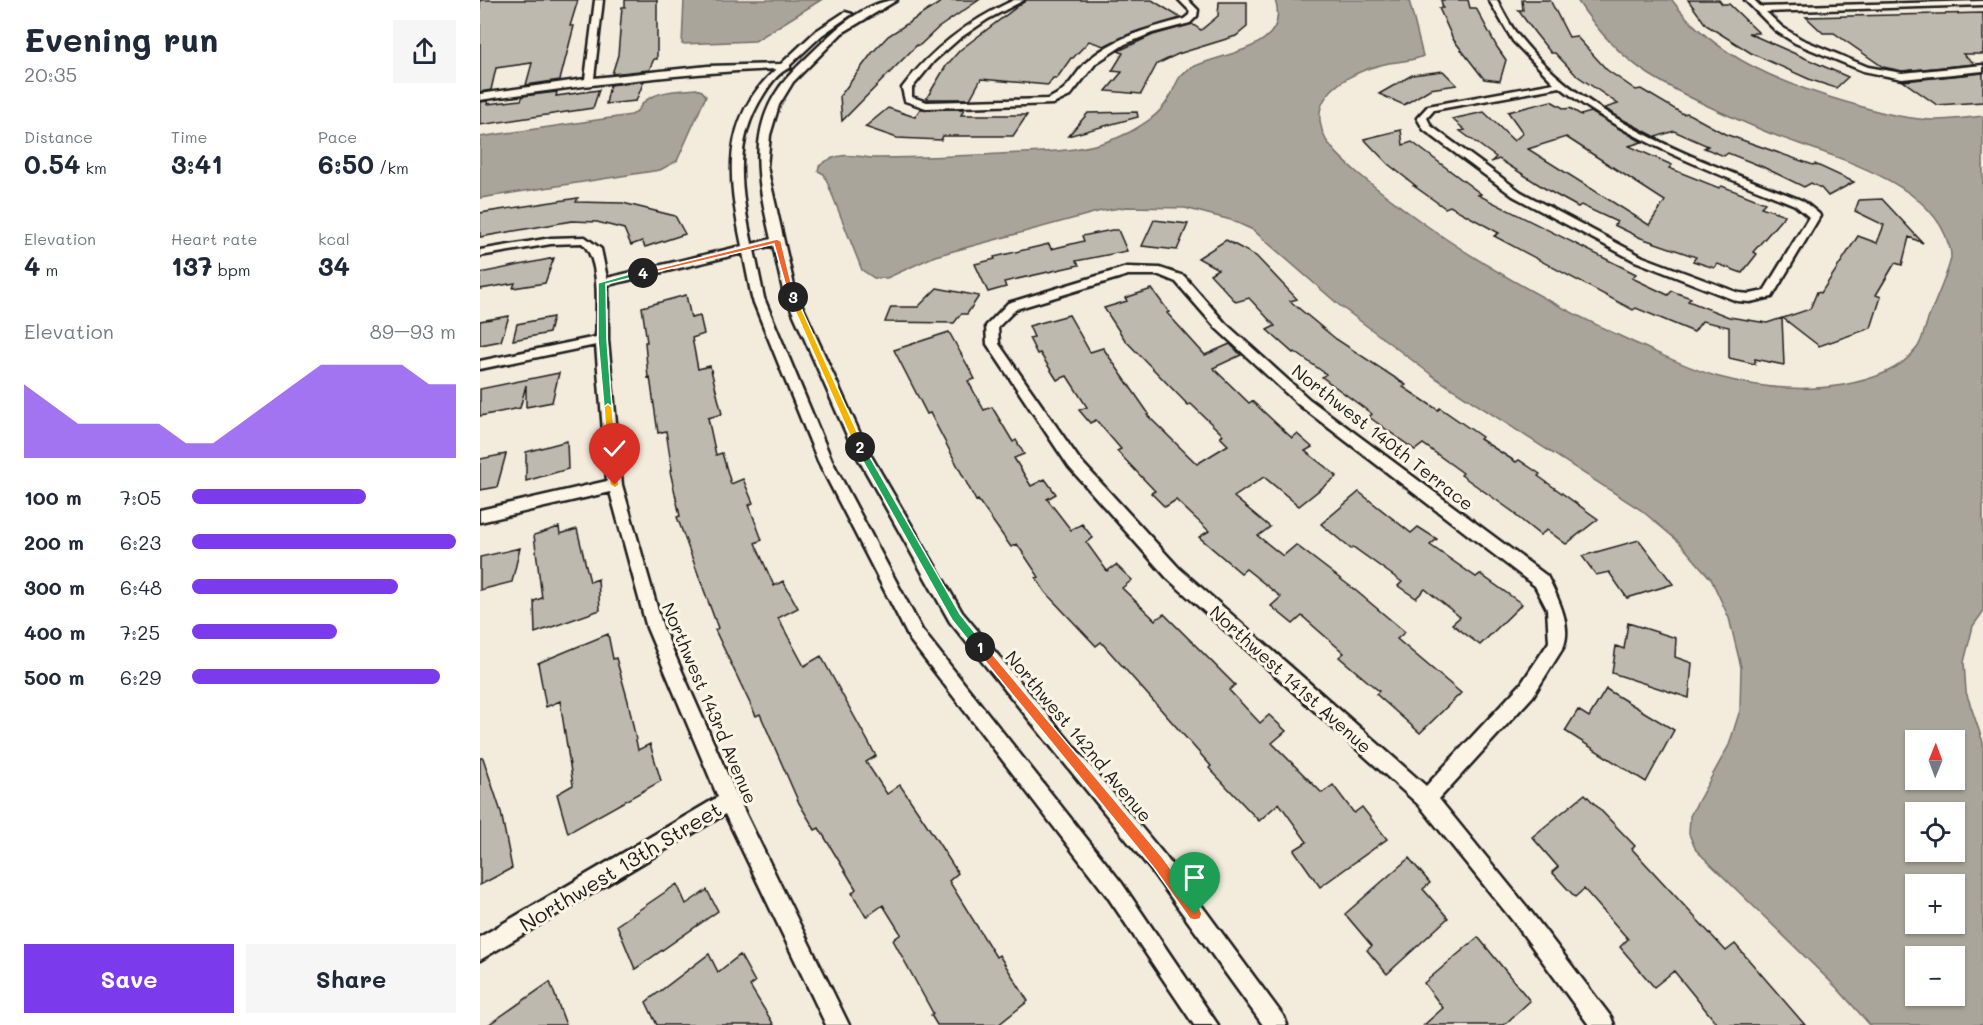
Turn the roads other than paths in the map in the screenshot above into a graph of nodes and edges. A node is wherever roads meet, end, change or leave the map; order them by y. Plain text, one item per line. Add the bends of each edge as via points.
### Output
1 (599, 0) edge
2 (872, 0) edge
3 (893, 0) edge
4 (1020, 0) edge
5 (1183, 0) edge
6 (1493, 0) edge
7 (1749, 0) edge
8 (1983, 3) edge
9 (1758, 10) junction
10 (782, 66) junction
11 (802, 67) junction
12 (1983, 68) edge
13 (589, 81) junction
14 (1558, 85) junction
15 (480, 97) edge
16 (777, 241) junction
17 (748, 248) junction
18 (480, 253) edge
19 (602, 283) junction
20 (992, 326) joint
21 (602, 340) junction
22 (480, 365) edge
23 (615, 485) junction
24 (480, 516) edge
25 (1427, 800) junction
26 (729, 801) junction
27 (480, 949) edge
28 (838, 1025) edge
29 (1207, 1025) edge
30 (1276, 1025) edge
31 (1603, 1025) edge

1 - 13 street
2 - 10 street via 819,33
3 - 11 street, Northwest 142nd Avenue via 839,31
4 - 5 street via 975,23 929,58 907,88 908,99 926,105 1050,102 1067,94 1093,61 1122,42 1187,21 1194,10
6 - 14 street via 1508,30
7 - 9 street
8 - 9 street
9 - 12 street via 1798,41 1842,61 1888,75
10 - 11 street
10 - 13 street
10 - 17 street via 750,108 739,139 735,172
11 - 16 street, Northwest 142nd Avenue via 774,105 765,135 762,167
13 - 15 street
14 - 14 street via 1431,108 1422,118 1427,128 1516,194 1638,259 1737,297 1768,294 1815,216 1809,209 1649,141
16 - 17 street
16 - 30 street, Northwest 142nd Avenue via 789,290 860,449 956,617 1158,863
17 - 19 street
17 - 29 street via 758,298 825,461 916,634 1114,889
18 - 19 street, Northwest 143rd Avenue via 585,240 595,249
19 - 21 street, Northwest 143rd Avenue
20 - 25 street, Northwest 141st Avenue via 993,344 1074,463 1173,573
20 - 25 street, Northwest 140th Terrace via 1012,306 1127,272 1160,272 1180,279 1221,326 1305,402 1541,581 1555,609 1557,643 1527,690
21 - 22 street
21 - 23 street, Northwest 143rd Avenue
23 - 24 street
23 - 26 street, Northwest 143rd Avenue via 655,628
25 - 31 street, Northwest 141st Avenue via 1524,919
26 - 27 street, Northwest 13th Street
26 - 28 street, Northwest 143rd Avenue

